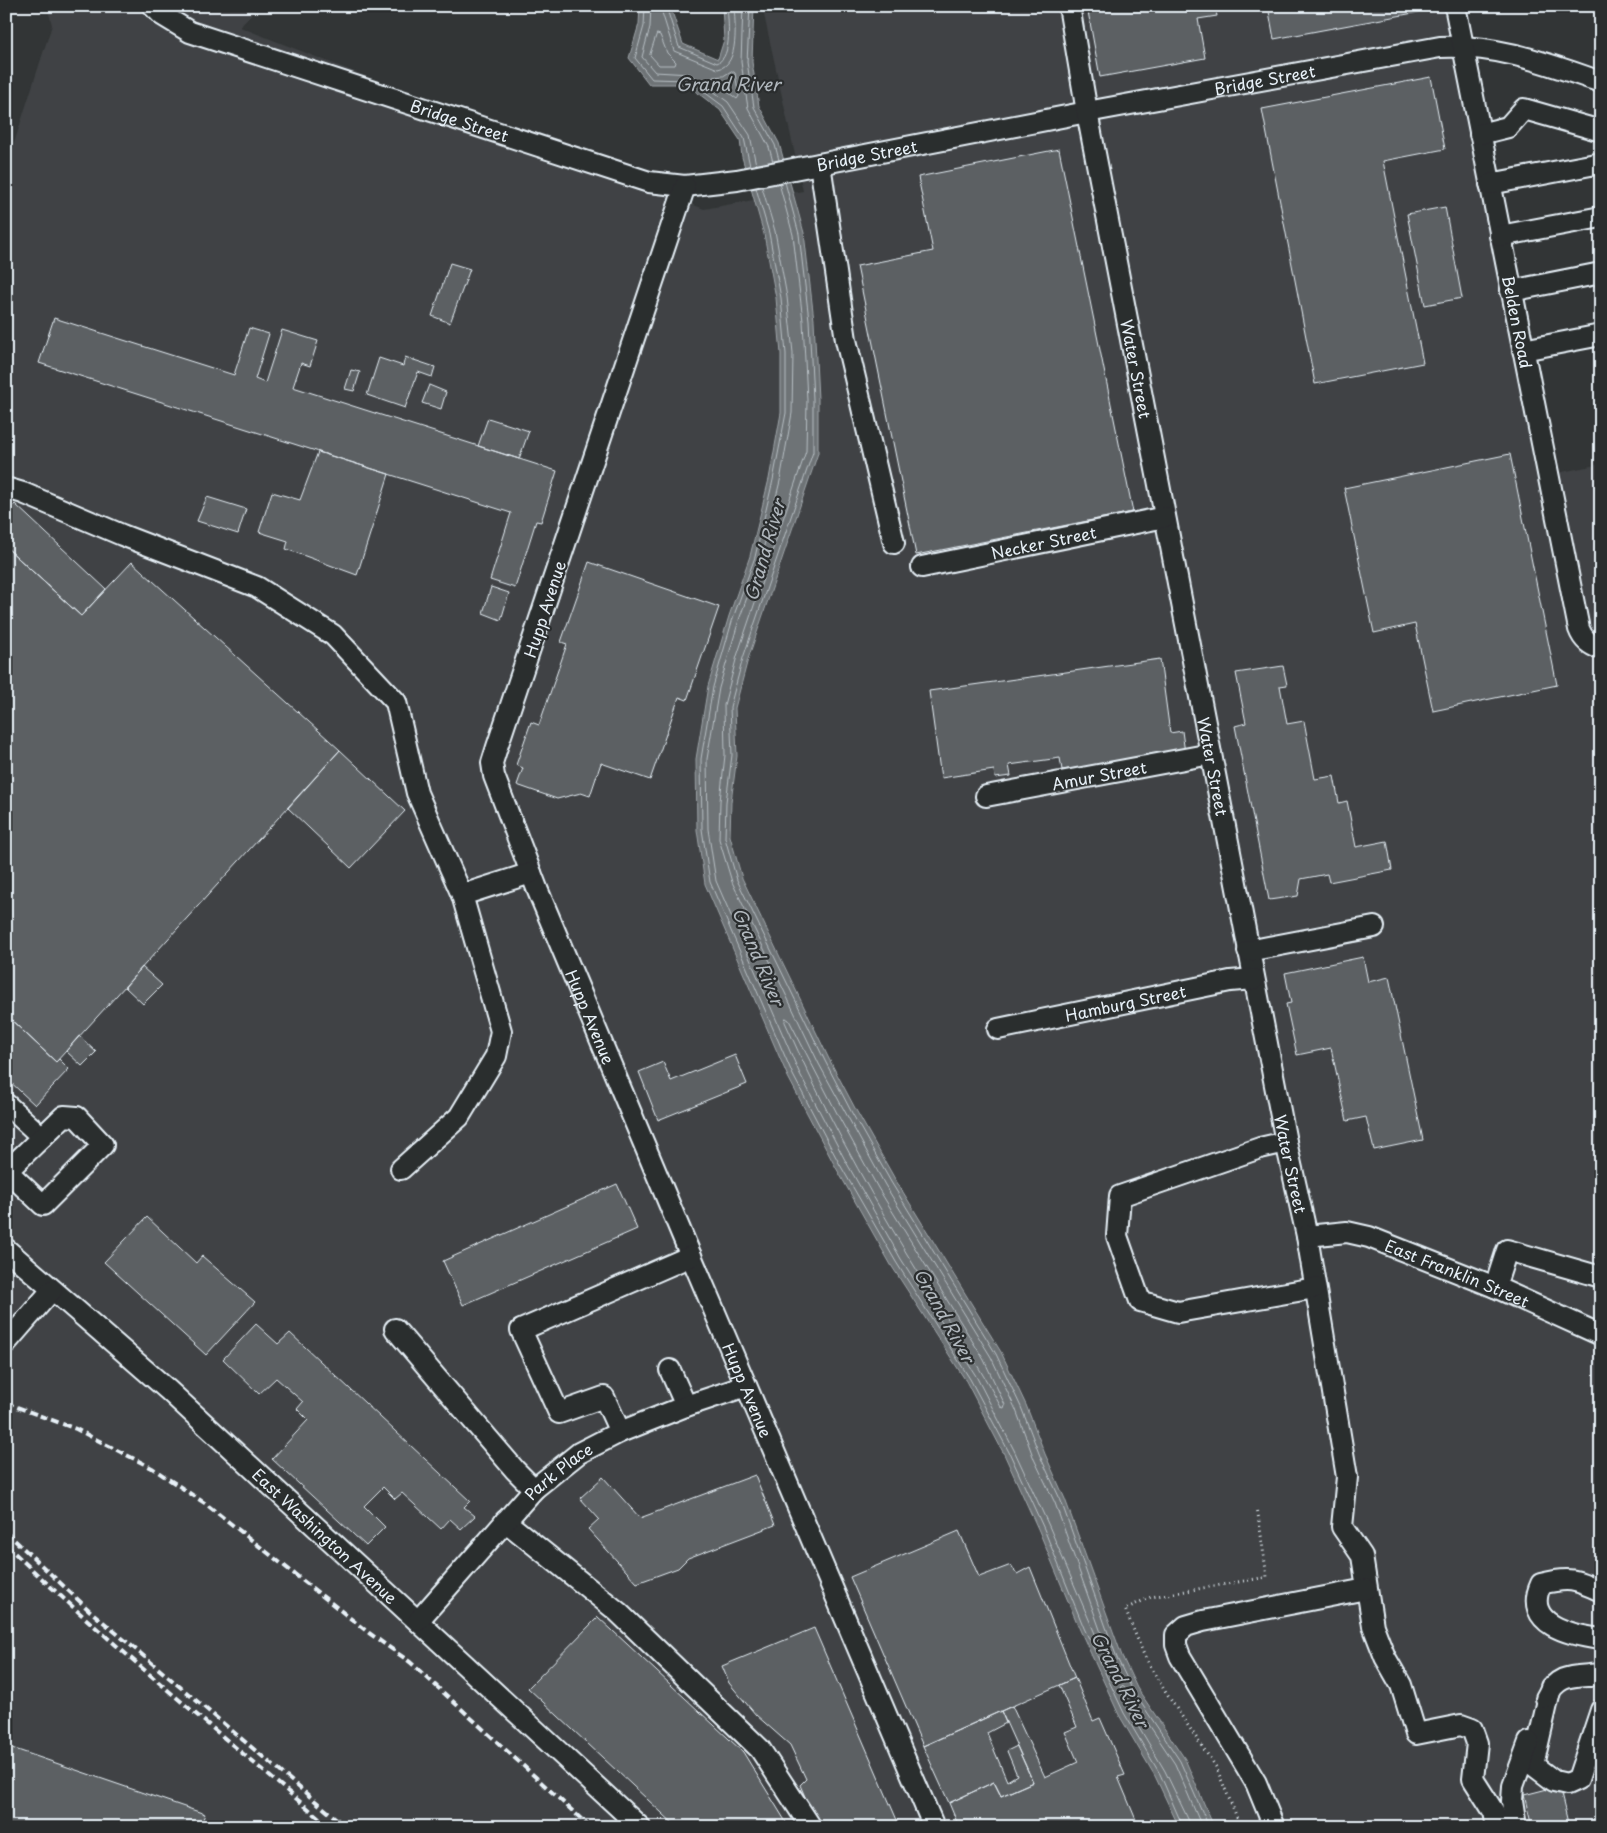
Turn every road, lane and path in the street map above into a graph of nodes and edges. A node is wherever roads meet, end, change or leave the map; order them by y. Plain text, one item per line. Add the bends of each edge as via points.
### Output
1 (1068, 6) edge
2 (1455, 6) edge
3 (161, 9) edge
4 (1464, 46) junction
5 (1601, 82) edge
6 (1087, 112) junction
7 (1601, 131) edge
8 (1480, 134) junction
9 (1601, 163) edge
10 (813, 165) junction
11 (1490, 184) junction
12 (685, 186) junction
13 (1601, 217) edge
14 (1500, 236) junction
15 (1601, 273) edge
16 (1511, 291) junction
17 (1601, 335) edge
18 (1523, 350) junction
19 (6, 488) edge
20 (1165, 517) junction
21 (894, 543) dead end
22 (922, 567) dead end
23 (1601, 649) edge
24 (1211, 754) junction
25 (986, 796) dead end
26 (531, 873) junction
27 (462, 895) junction
28 (1374, 928) dead end
29 (1248, 951) junction
30 (1254, 979) junction
31 (998, 1029) dead end
32 (6, 1104) edge
33 (42, 1137) junction
34 (1286, 1142) junction
35 (401, 1169) dead end
36 (7, 1171) edge
37 (1307, 1236) junction
38 (6, 1249) edge
39 (691, 1256) junction
40 (1601, 1277) edge
41 (1495, 1287) junction
42 (1315, 1288) junction
43 (52, 1290) junction
44 (395, 1329) dead end
45 (1601, 1335) edge
46 (6, 1343) edge
47 (670, 1370) dead end
48 (746, 1386) junction
49 (686, 1406) junction
50 (620, 1432) junction
51 (534, 1489) junction
52 (505, 1521) junction
53 (1366, 1588) junction
54 (1601, 1591) edge
55 (418, 1621) junction
56 (1601, 1639) edge
57 (1601, 1674) edge
58 (1551, 1687) junction
59 (1601, 1710) edge
60 (640, 1827) edge
61 (811, 1827) edge
62 (934, 1827) edge
63 (1274, 1827) edge
64 (1497, 1827) edge
65 (1516, 1827) edge

1 - 6 street, Water Street
2 - 4 street, Belden Road
3 - 12 street, Bridge Street via 190,32 649,182
4 - 5 street, Bridge Street via 1519,54
4 - 6 street, Bridge Street via 1440,47
4 - 8 street, Belden Road
6 - 10 street, Bridge Street
6 - 20 street, Water Street
7 - 8 street via 1524,109 1508,127
8 - 11 street, Belden Road
9 - 11 street
10 - 12 street, Bridge Street
10 - 21 street via 846,340
11 - 14 street, Belden Road
12 - 26 street, Hupp Avenue via 492,763 498,789
13 - 14 street
14 - 16 street, Belden Road
15 - 16 street
16 - 18 street, Belden Road
17 - 18 street
18 - 23 street, Belden Road via 1577,619 1582,638
19 - 27 street via 256,587 333,635 396,702 417,793
20 - 22 street, Necker Street
20 - 24 street, Water Street
24 - 25 street, Amur Street
24 - 29 street, Water Street
26 - 27 street
26 - 39 street, Hupp Avenue
27 - 35 street via 500,1031 496,1056 459,1117
28 - 29 street
29 - 30 street, Water Street
30 - 31 street, Hamburg Street via 1230,981
30 - 34 street, Water Street
32 - 33 street
33 - 36 street
33 - 36 street via 64,1116 77,1117 103,1145 43,1205
34 - 37 street, Water Street
34 - 42 street via 1120,1196 1117,1236 1140,1300 1178,1312
37 - 41 street, East Franklin Street via 1356,1233
37 - 42 street, Water Street
38 - 43 street, East Washington Avenue
39 - 48 street, Hupp Avenue
39 - 50 street via 521,1330 559,1413 604,1398
40 - 41 street via 1507,1250
41 - 45 street, East Franklin Street
42 - 53 street, Water Street via 1347,1477 1342,1527 1362,1556
43 - 46 street
43 - 55 street, East Washington Avenue via 168,1390
44 - 51 street
47 - 49 street
48 - 49 street, Park Place
48 - 62 street, Hupp Avenue
49 - 50 street, Park Place
50 - 51 street, Park Place via 579,1453
51 - 52 street, Park Place
52 - 55 street, Park Place
52 - 61 street via 618,1612 760,1749
53 - 63 street via 1203,1621 1186,1626 1176,1635 1180,1656 1256,1782
53 - 64 street via 1373,1626 1401,1685 1416,1734 1461,1725 1472,1729 1477,1743 1473,1779 1494,1812
54 - 56 street via 1578,1580 1560,1579 1541,1584 1536,1594 1538,1611 1547,1623 1574,1636
55 - 60 street, East Washington Avenue
57 - 58 street via 1562,1678
58 - 59 street via 1533,1765 1554,1781 1566,1784 1578,1779
58 - 65 street via 1513,1786

